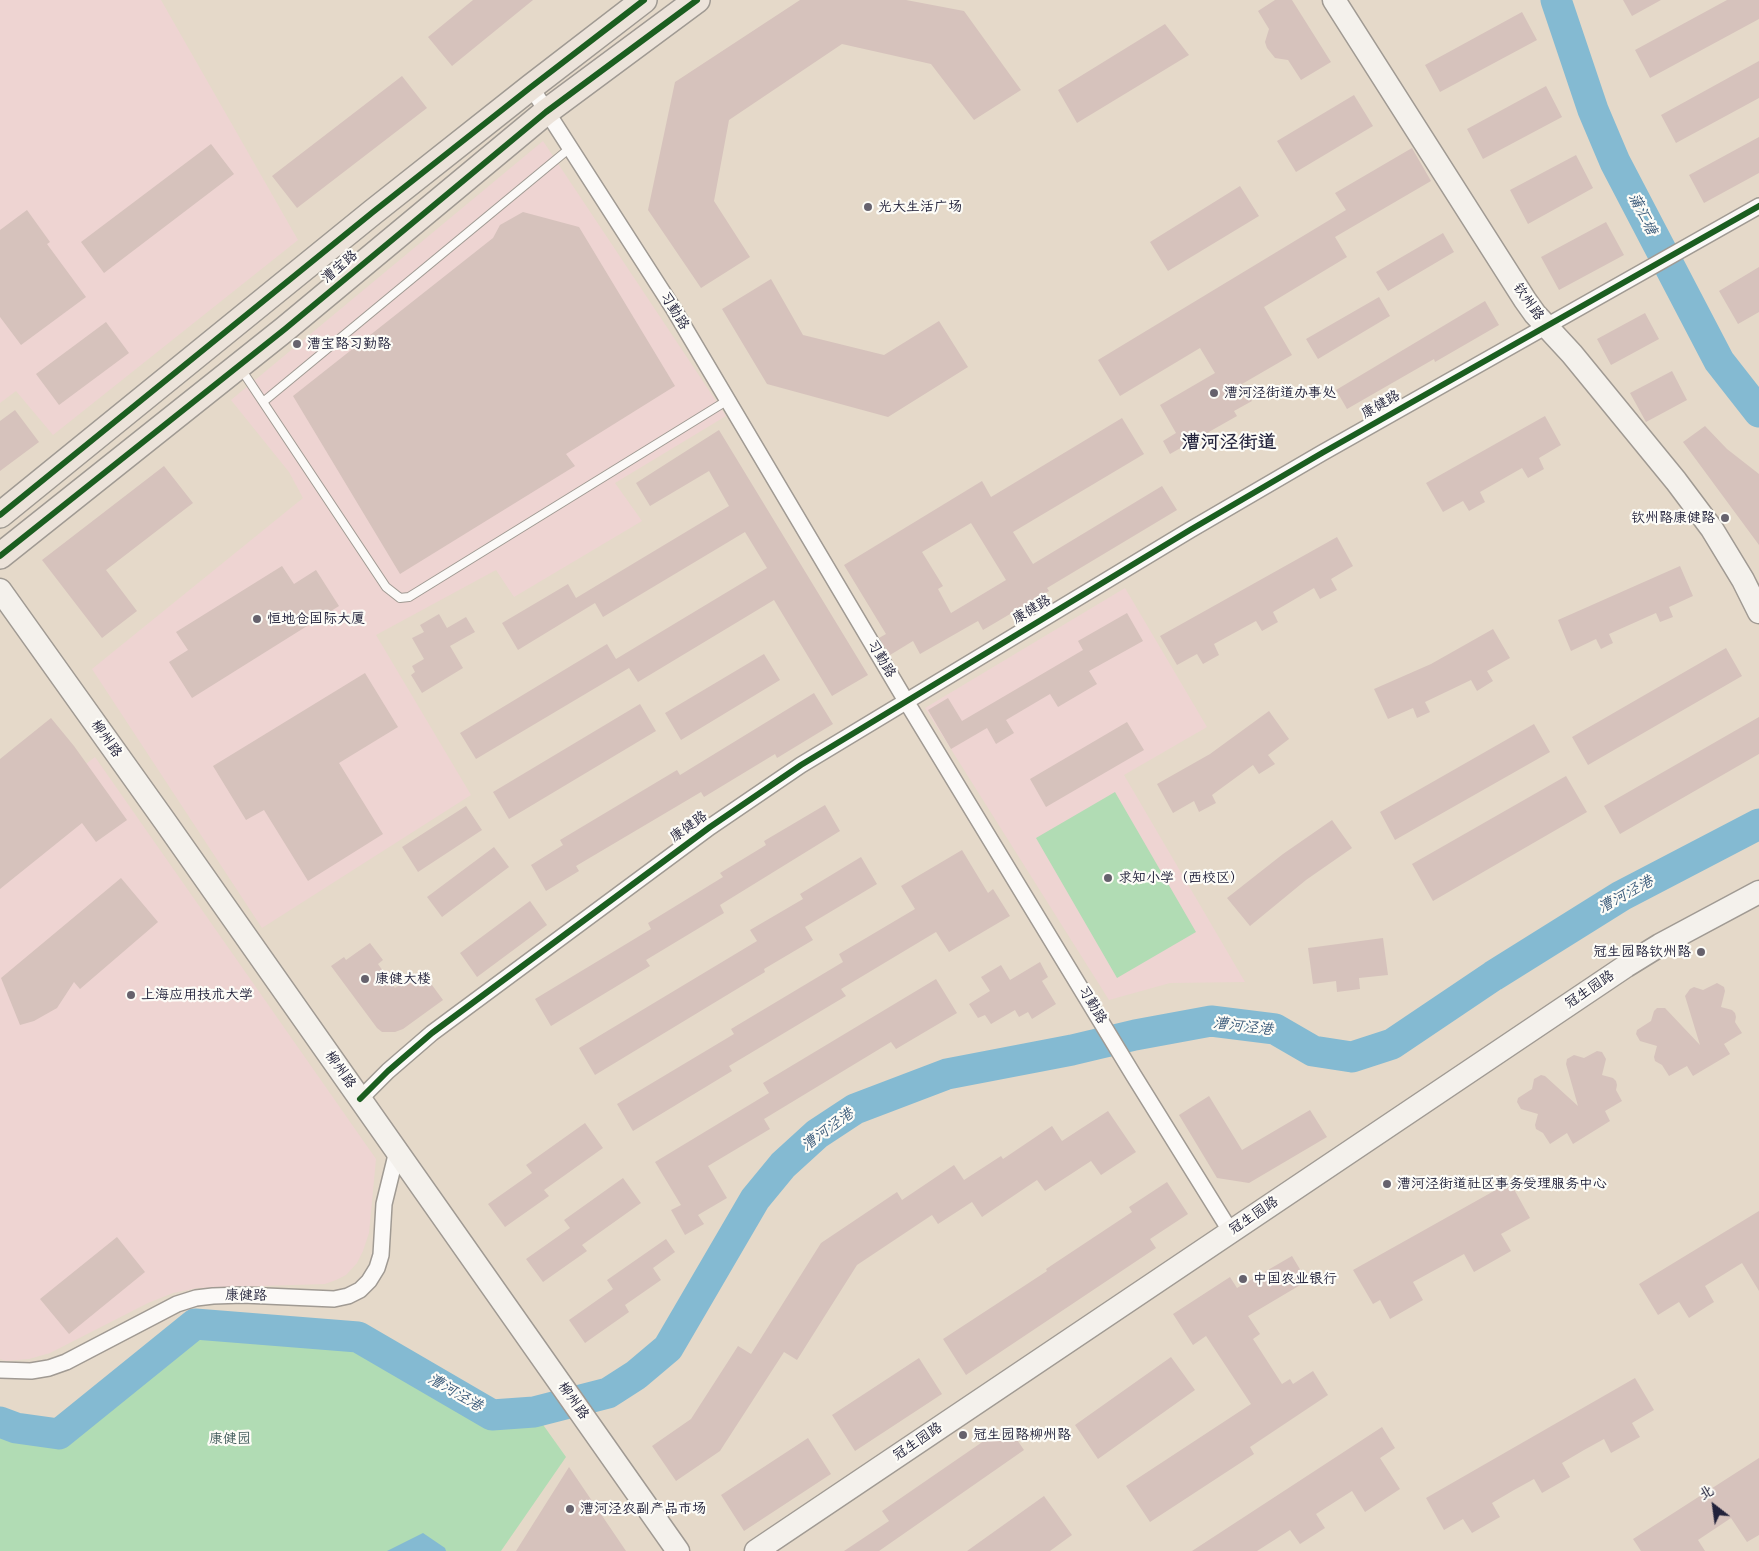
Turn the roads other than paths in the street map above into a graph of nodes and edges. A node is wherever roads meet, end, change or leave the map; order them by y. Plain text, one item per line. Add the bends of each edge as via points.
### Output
1 (644, 0) edge
2 (697, 0) edge
3 (1334, 0) edge
4 (531, 86) junction
5 (546, 112) junction
6 (570, 148) junction
7 (1759, 206) edge
8 (1546, 326) junction
9 (239, 366) junction
10 (728, 400) junction
11 (263, 402) junction
12 (0, 515) edge
13 (0, 556) edge
14 (0, 590) edge
15 (1759, 612) edge
16 (906, 701) junction
17 (1759, 892) edge
18 (360, 1099) junction
19 (397, 1151) junction
20 (1231, 1232) junction
21 (0, 1370) edge
22 (678, 1551) edge
23 (756, 1551) edge

1 - 4 main road, 漕宝路
2 - 5 main road, 漕宝路
3 - 8 street, 钦州路 via 1525,300
4 - 5 street, 习勤路
4 - 12 main road, 漕宝路
5 - 6 street, 习勤路
5 - 9 main road, 漕宝路
6 - 10 street, 习勤路
6 - 11 lane
7 - 8 street, 康健路
8 - 15 street, 钦州路 via 1712,529
8 - 16 street, 康健路 via 1190,530
9 - 11 lane
9 - 13 main road, 漕宝路
10 - 11 lane via 409,597 400,598 386,587
10 - 16 street, 习勤路
14 - 18 street, 柳州路
16 - 18 street, 康健路 via 801,765 710,827 432,1033
16 - 20 street, 习勤路
17 - 20 street, 冠生园路 via 1626,966
18 - 19 street, 柳州路
19 - 21 street, 康健路 via 384,1204 381,1255 377,1268 360,1290 334,1299 244,1295 196,1298 177,1304 66,1362 31,1371
19 - 22 street, 柳州路
20 - 23 street, 冠生园路

